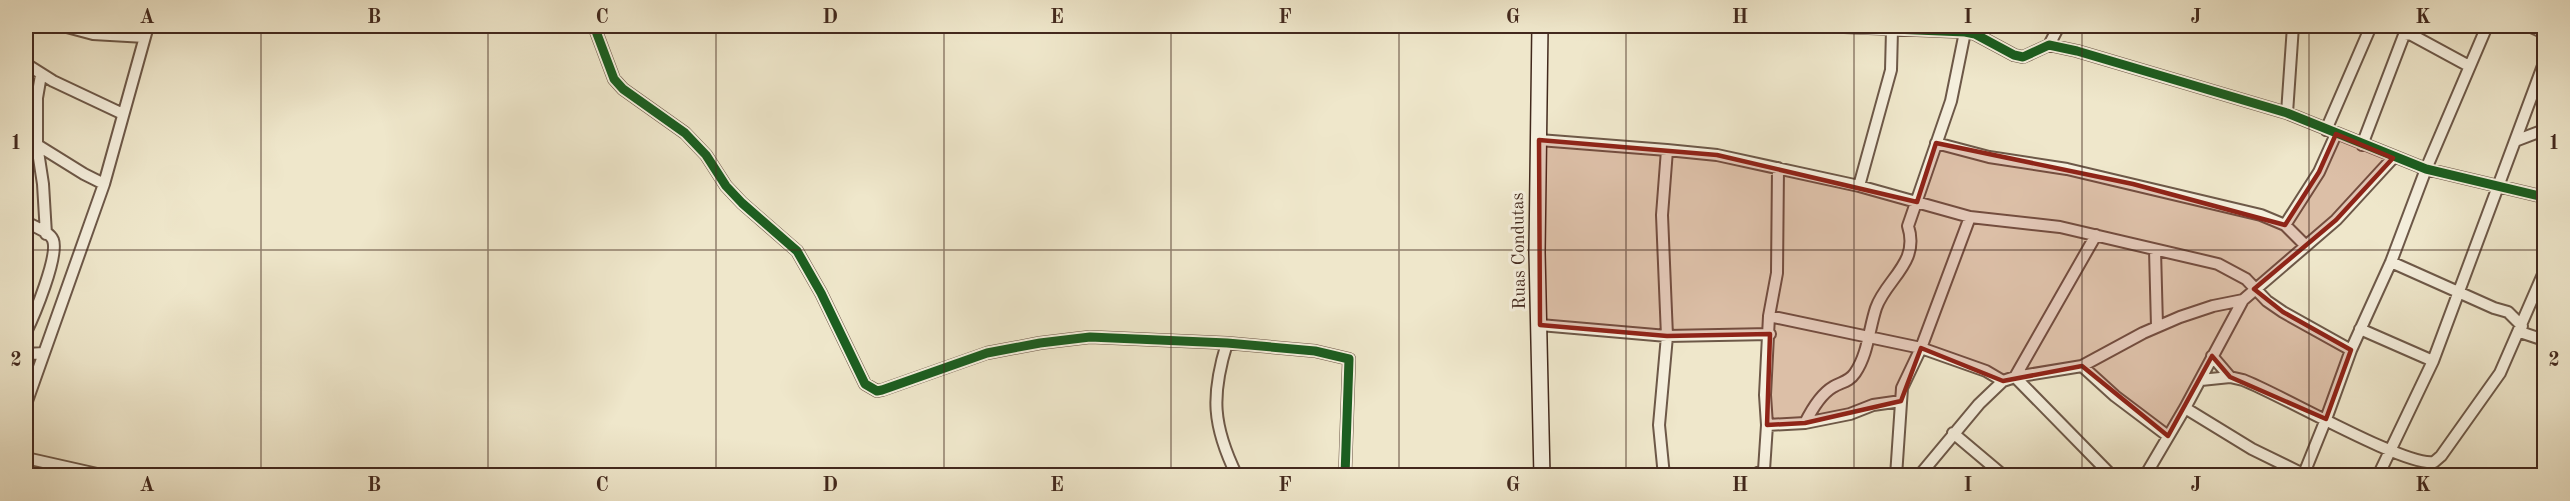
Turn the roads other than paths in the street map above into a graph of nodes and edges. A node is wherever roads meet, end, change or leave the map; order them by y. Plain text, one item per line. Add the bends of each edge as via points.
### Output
1 (63, 26) edge
2 (594, 26) edge
3 (1540, 26) edge
4 (1756, 26) edge
5 (1788, 26) edge
6 (1820, 26) edge
7 (2060, 26) edge
8 (2293, 26) edge
9 (2371, 26) edge
10 (2487, 26) edge
11 (2529, 26) edge
12 (1859, 27) edge
13 (1892, 30) junction
14 (1973, 30) edge
15 (147, 31) edge
16 (2544, 33) edge
17 (2049, 45) junction
18 (2544, 63) edge
19 (26, 64) edge
20 (2469, 66) junction
21 (41, 75) junction
22 (53, 81) junction
23 (41, 88) junction
24 (2287, 113) junction
25 (123, 114) junction
26 (2544, 130) edge
27 (2331, 132) junction
28 (26, 138) edge
29 (1539, 140) junction
30 (2515, 141) junction
31 (1936, 143) junction
32 (2362, 145) junction
33 (37, 146) junction
34 (1667, 150) junction
35 (2393, 158) junction
36 (1778, 168) junction
37 (2426, 169) junction
38 (104, 184) junction
39 (1859, 186) junction
40 (2500, 186) junction
41 (2544, 197) edge
42 (1917, 202) junction
43 (1970, 217) junction
44 (26, 222) edge
45 (2285, 225) junction
46 (46, 234) junction
47 (2096, 235) junction
48 (2306, 246) junction
49 (2155, 250) junction
50 (2391, 262) junction
51 (2544, 272) edge
52 (2254, 290) junction
53 (2459, 294) junction
54 (2243, 300) junction
55 (1769, 316) junction
56 (1540, 325) junction
57 (2157, 327) junction
58 (2360, 329) junction
59 (2521, 329) junction
60 (26, 332) edge
61 (1770, 334) junction
62 (1667, 336) junction
63 (1867, 338) junction
64 (2544, 340) edge
65 (1227, 343) junction
66 (1921, 348) junction
67 (2351, 350) junction
68 (44, 353) junction
69 (26, 354) edge
70 (2212, 356) junction
71 (2433, 361) junction
72 (2082, 366) junction
73 (2015, 376) junction
74 (2230, 376) junction
75 (2201, 380) junction
76 (2003, 381) junction
77 (1901, 401) junction
78 (26, 404) edge
79 (2185, 408) junction
80 (2326, 419) junction
81 (1805, 423) junction
82 (1767, 425) junction
83 (1953, 433) junction
84 (2168, 436) junction
85 (2390, 450) junction
86 (26, 458) edge
87 (71, 472) edge
88 (1764, 472) edge
89 (2147, 472) edge
90 (1924, 474) edge
91 (1896, 475) edge
92 (2303, 475) edge
93 (106, 476) edge
94 (1237, 476) edge
95 (1345, 476) edge
96 (1542, 476) edge
97 (1664, 476) edge
98 (1751, 476) edge
99 (1810, 476) edge
100 (2004, 476) edge
101 (2112, 476) edge
102 (2159, 476) edge
103 (2378, 476) edge

1 - 15 street via 93,34
2 - 65 street via 614,80 685,133 742,203 797,251 865,384 872,390 882,390 987,353 1040,343 1090,337
3 - 29 street, Ruas Condutas
4 - 5 street
6 - 12 street
7 - 17 street
8 - 24 street
9 - 27 street via 2348,74
10 - 20 street
11 - 16 street
12 - 13 street
13 - 14 street
13 - 39 street via 1891,70
14 - 17 street via 2023,57
14 - 31 street
15 - 25 street
17 - 24 street via 2109,58
18 - 30 street
19 - 21 street
20 - 32 street via 2410,34 2404,35
20 - 37 street
21 - 22 street
21 - 23 street
22 - 23 street
22 - 25 street
23 - 33 street via 37,98
24 - 27 street
25 - 38 street
26 - 30 street
27 - 32 street
27 - 45 street via 2319,172
28 - 33 street
29 - 34 street
29 - 56 street, Ruas Condutas
30 - 40 street
31 - 42 street
31 - 45 street via 2100,177 2261,215
32 - 35 street
33 - 38 street
33 - 46 street
34 - 36 street via 1717,155
34 - 62 street via 1662,215
35 - 37 street
35 - 48 street via 2336,220
36 - 39 street
36 - 55 street via 1777,273
37 - 40 street
37 - 50 street
38 - 68 street
39 - 42 street
40 - 41 street
40 - 53 street
42 - 43 street
42 - 63 street via 1908,226 1911,240 1905,260 1881,296
43 - 47 street
43 - 66 street
44 - 46 street
45 - 48 street
46 - 60 street via 54,241 48,275
47 - 49 street
47 - 73 street
48 - 52 street
49 - 52 street via 2218,264 2238,274
49 - 57 street
50 - 53 street
50 - 58 street
51 - 59 street
52 - 54 street
52 - 67 street via 2292,318
53 - 59 street via 2504,310
53 - 71 street
54 - 57 street via 2213,306
54 - 70 street
55 - 61 street
55 - 63 street
56 - 62 street
56 - 96 street, Ruas Condutas
57 - 72 street
58 - 67 street
58 - 71 street
59 - 64 street
59 - 85 street via 2500,373 2439,459 2430,463
61 - 62 street
61 - 82 street
62 - 97 street via 1659,425
63 - 66 street
63 - 81 street via 1864,356 1854,375 1823,396
65 - 94 street via 1215,392 1218,420
65 - 95 street via 1314,351 1349,359
66 - 76 street
66 - 77 street via 1907,376
67 - 80 street
68 - 69 street
68 - 78 street
70 - 74 street
70 - 75 street
71 - 85 street
72 - 73 street
72 - 84 street
73 - 76 street
73 - 101 street
74 - 75 street
74 - 80 street
75 - 79 street
76 - 83 street
77 - 81 street
77 - 91 street
79 - 84 street
79 - 92 street
80 - 85 street
80 - 92 street
81 - 82 street
82 - 88 street
83 - 90 street
83 - 100 street
84 - 89 street
85 - 103 street
86 - 87 street
87 - 93 street
88 - 98 street
89 - 102 street
91 - 99 street

